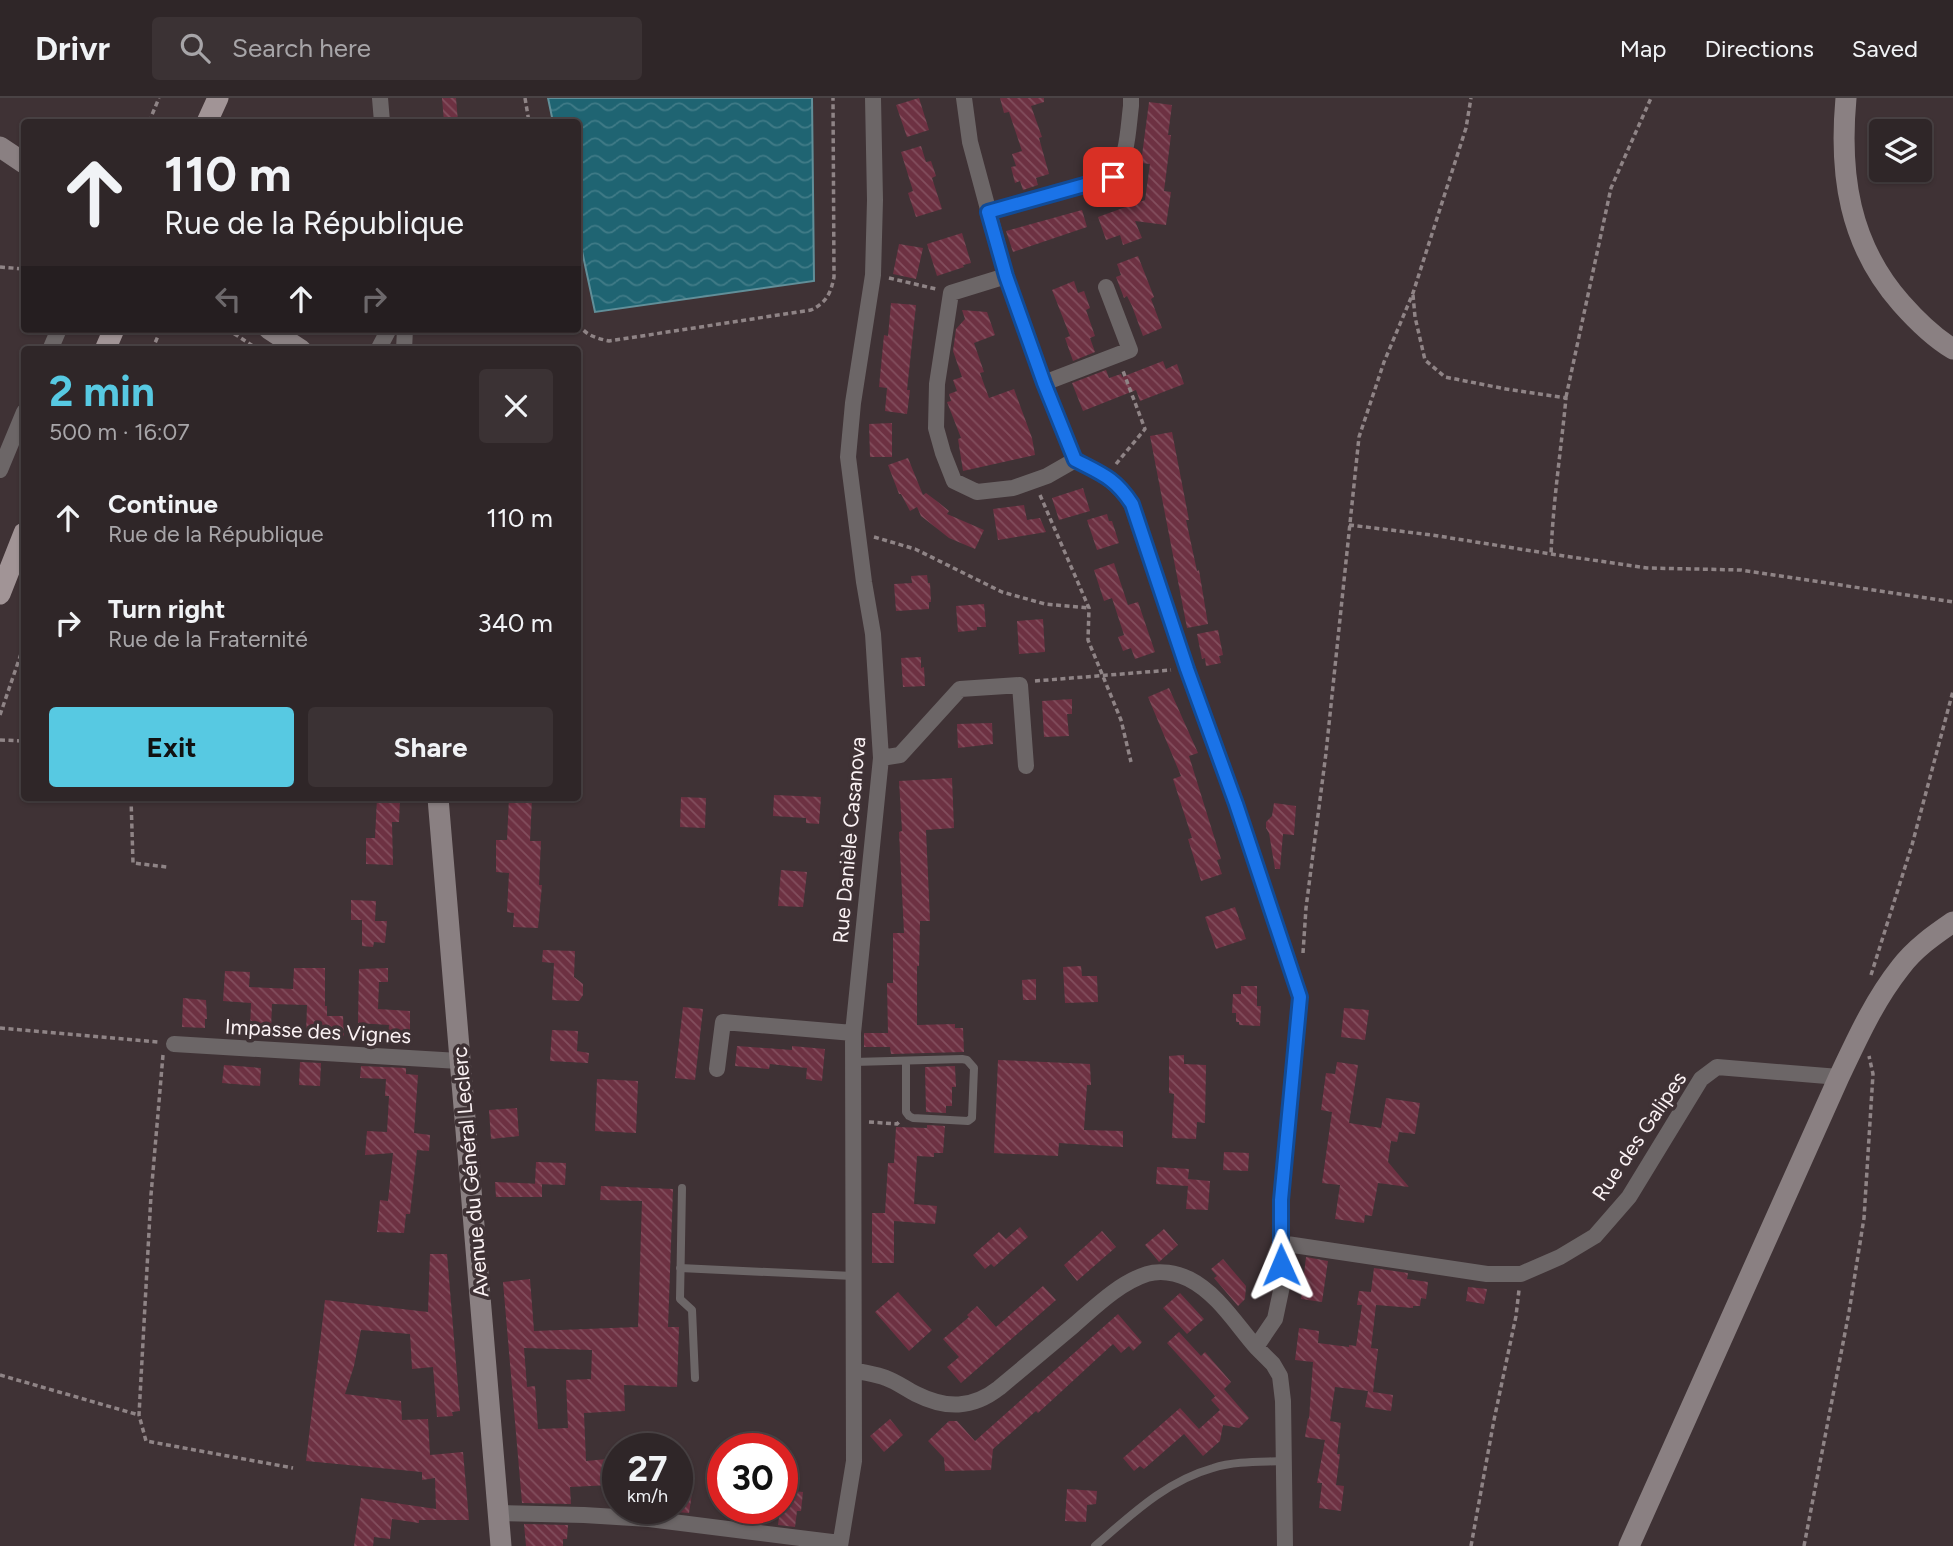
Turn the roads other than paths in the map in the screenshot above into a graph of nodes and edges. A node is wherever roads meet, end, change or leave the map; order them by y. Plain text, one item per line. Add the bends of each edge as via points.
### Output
1 (218, 98) edge
2 (380, 98) edge
3 (873, 98) edge
4 (964, 98) edge
5 (1131, 98) edge
6 (1846, 98) edge
7 (208, 119) edge
8 (382, 119) edge
9 (0, 147) edge
10 (21, 161) edge
11 (988, 212) junction
12 (1006, 276) junction
13 (1106, 286) dead end
14 (275, 333) edge
15 (295, 346) edge
16 (1953, 349) edge
17 (1044, 383) junction
18 (21, 419) edge
19 (1075, 460) junction
20 (0, 470) edge
21 (21, 541) edge
22 (0, 594) edge
23 (881, 758) junction
24 (1026, 766) dead end
25 (438, 801) edge
26 (1953, 922) edge
27 (853, 1033) junction
28 (174, 1044) dead end
29 (906, 1060) junction
30 (459, 1061) junction
31 (854, 1062) junction
32 (717, 1069) dead end
33 (1839, 1077) junction
34 (682, 1188) dead end
35 (1280, 1243) junction
36 (680, 1268) junction
37 (853, 1276) junction
38 (1256, 1347) junction
39 (854, 1370) junction
40 (695, 1378) dead end
41 (1283, 1461) junction
42 (498, 1513) junction
43 (840, 1544) edge
44 (501, 1546) edge
45 (1095, 1546) edge
46 (1285, 1546) edge
47 (1629, 1546) edge

1 - 7 main road
2 - 8 street
3 - 23 street, Rue Danièle Casanova via 873,275 848,457 873,634
4 - 11 street
5 - 11 street via 1123,158 1113,177
6 - 16 street via 1843,158 1862,242 1896,298
9 - 10 street
11 - 12 street
12 - 17 street
12 - 19 street via 951,293 937,383 936,428 943,453 954,481 977,492 1013,488
13 - 17 street via 1130,350
14 - 15 street
17 - 19 street
18 - 20 street
19 - 35 street via 1106,476 1132,504 1300,997
21 - 22 main road
23 - 24 street via 901,755 961,689 1020,685
23 - 27 street, Rue Danièle Casanova
25 - 30 street, Avenue du Général Leclerc
26 - 33 street via 1901,966 1883,991
27 - 31 street, Rue Danièle Casanova
27 - 32 street via 723,1022
28 - 30 street, Impasse des Vignes
29 - 29 lane via 909,1116 972,1118 971,1063 962,1059
29 - 31 lane
30 - 42 street, Avenue du Général Leclerc
31 - 37 street, Rue Danièle Casanova
33 - 35 street, Rue des Galipes via 1717,1067 1701,1079 1629,1197 1595,1236 1521,1274 1487,1275
33 - 47 street
34 - 36 lane
35 - 38 street via 1282,1286 1275,1319
36 - 37 lane
36 - 40 lane via 680,1298 692,1310
37 - 39 street, Rue Danièle Casanova
38 - 39 street via 1202,1287 1163,1273 1133,1280 1099,1303 999,1388 972,1403 930,1400 889,1379
38 - 41 street via 1280,1376
39 - 43 street, Rue Danièle Casanova via 854,1461
41 - 45 lane via 1244,1462 1187,1477 1150,1499
41 - 46 street
42 - 43 street via 649,1519
42 - 44 street, Avenue du Général Leclerc

